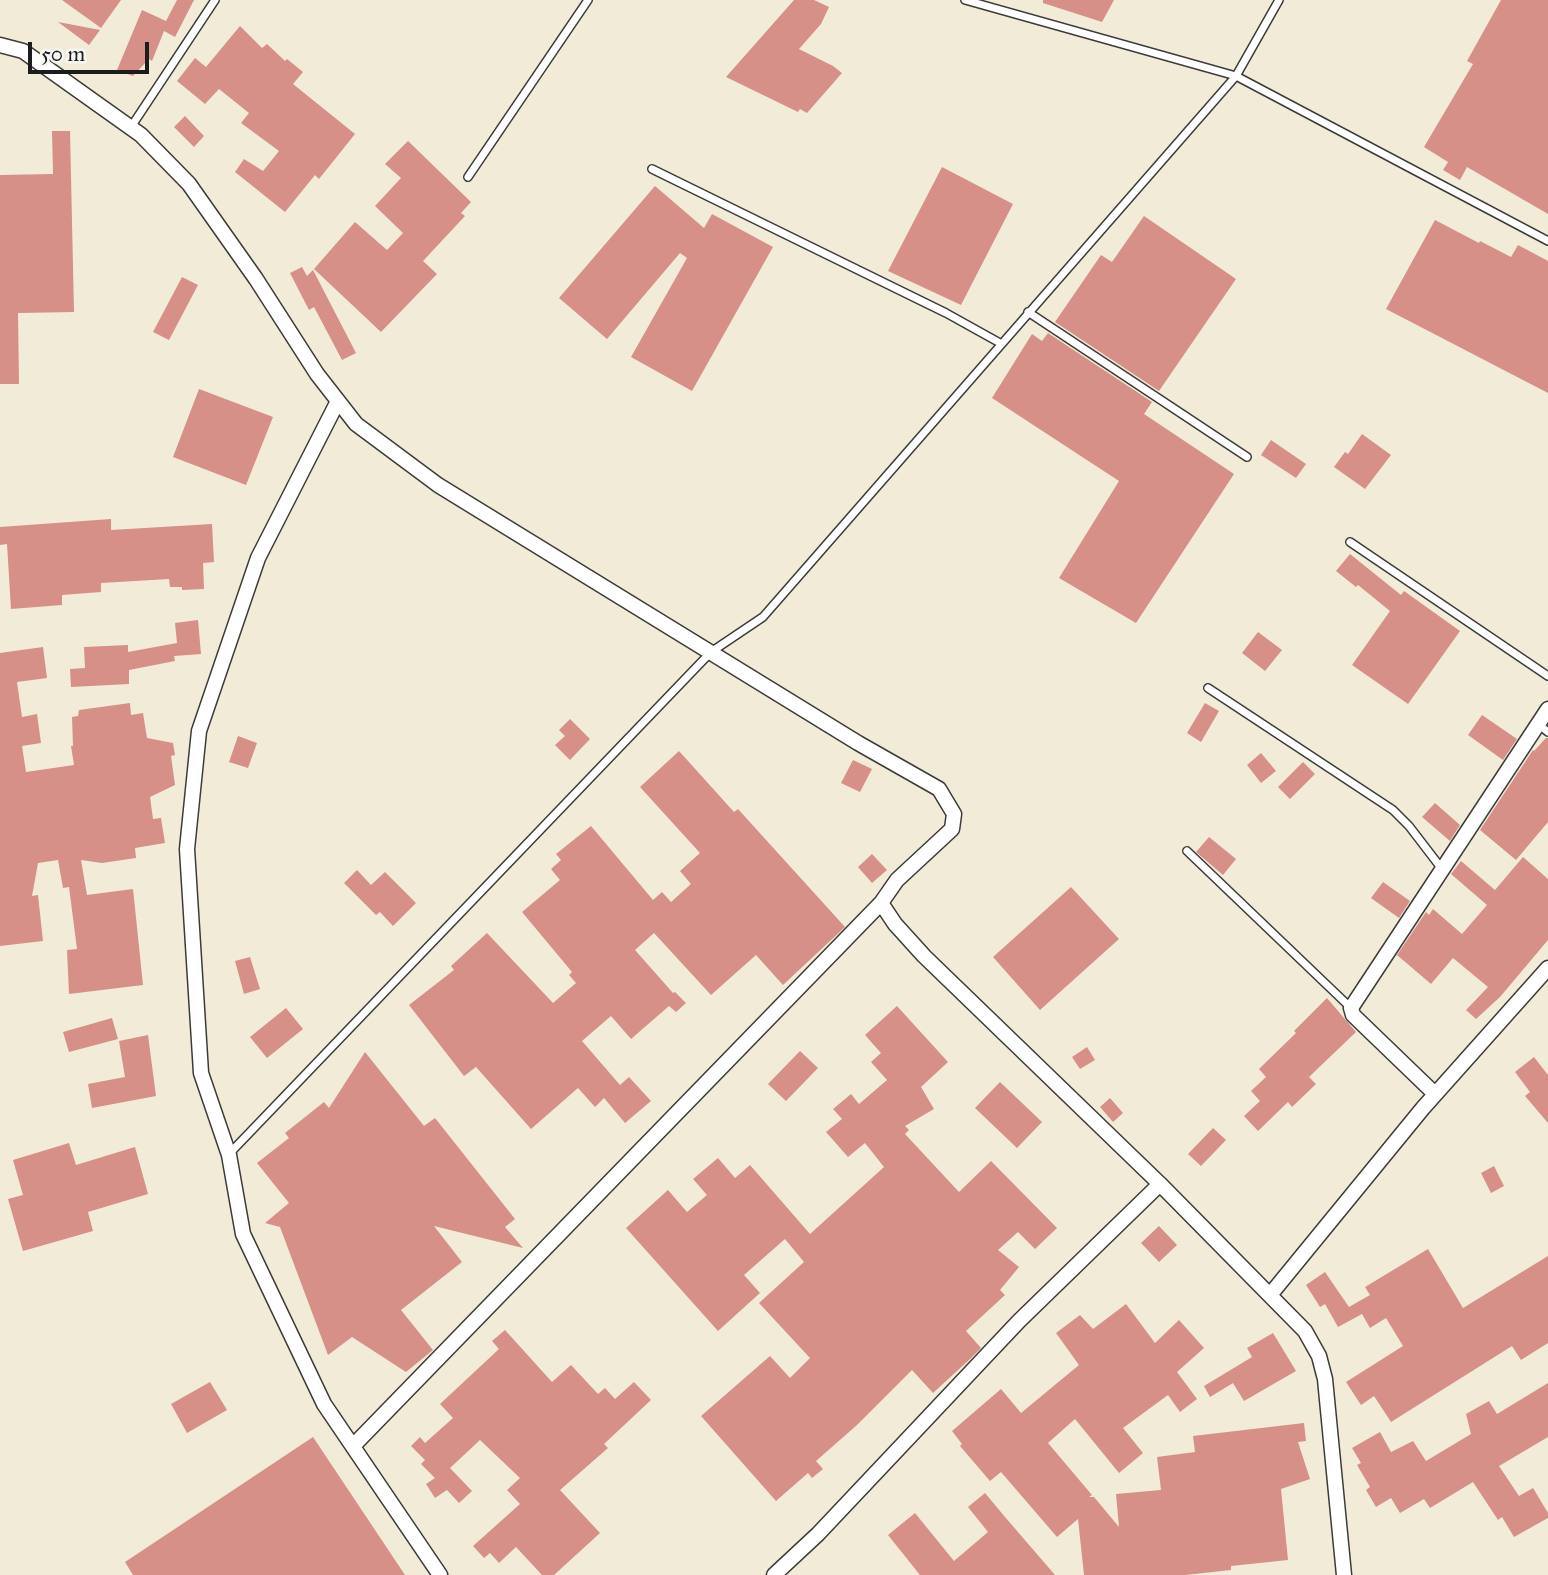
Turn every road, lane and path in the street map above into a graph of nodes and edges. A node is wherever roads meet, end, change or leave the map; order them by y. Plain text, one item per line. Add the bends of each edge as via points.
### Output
1 (215, 0) edge
2 (588, 0) edge
3 (965, 0) edge
4 (1279, 0) edge
5 (0, 45) edge
6 (1236, 76) junction
7 (131, 128) junction
8 (652, 169) dead end
9 (468, 177) dead end
10 (1548, 241) edge
11 (1028, 312) junction
12 (1000, 343) junction
13 (338, 401) junction
14 (1247, 457) dead end
15 (1350, 542) dead end
16 (711, 652) junction
17 (1548, 676) edge
18 (1208, 688) dead end
19 (1548, 709) edge
20 (1543, 728) edge
21 (1187, 851) dead end
22 (1442, 869) junction
23 (881, 902) junction
24 (1548, 968) edge
25 (1351, 1008) junction
26 (1435, 1094) junction
27 (229, 1155) junction
28 (1160, 1184) junction
29 (1270, 1295) junction
30 (353, 1446) junction
31 (440, 1575) edge
32 (774, 1575) edge
33 (1344, 1575) edge

1 - 7 lane
2 - 9 lane
3 - 6 lane
4 - 6 lane
5 - 7 street via 23,51
6 - 10 lane
6 - 11 lane
7 - 13 street via 189,184
8 - 12 lane
11 - 12 lane
11 - 14 lane
12 - 16 lane via 763,617
13 - 16 street via 356,424 438,485
13 - 27 street via 258,558 199,731 187,849 201,1073
15 - 17 lane
16 - 23 street via 939,789 954,814 952,829 897,880
16 - 27 lane
18 - 22 lane via 1393,810
19 - 20 street
20 - 22 street
21 - 25 lane
22 - 25 street
23 - 28 street via 923,956
23 - 30 street
24 - 26 street
25 - 26 street
26 - 29 street
27 - 30 street via 243,1234 324,1404
28 - 29 street
28 - 32 street via 1019,1321
29 - 33 street via 1305,1331 1319,1356
30 - 31 street

